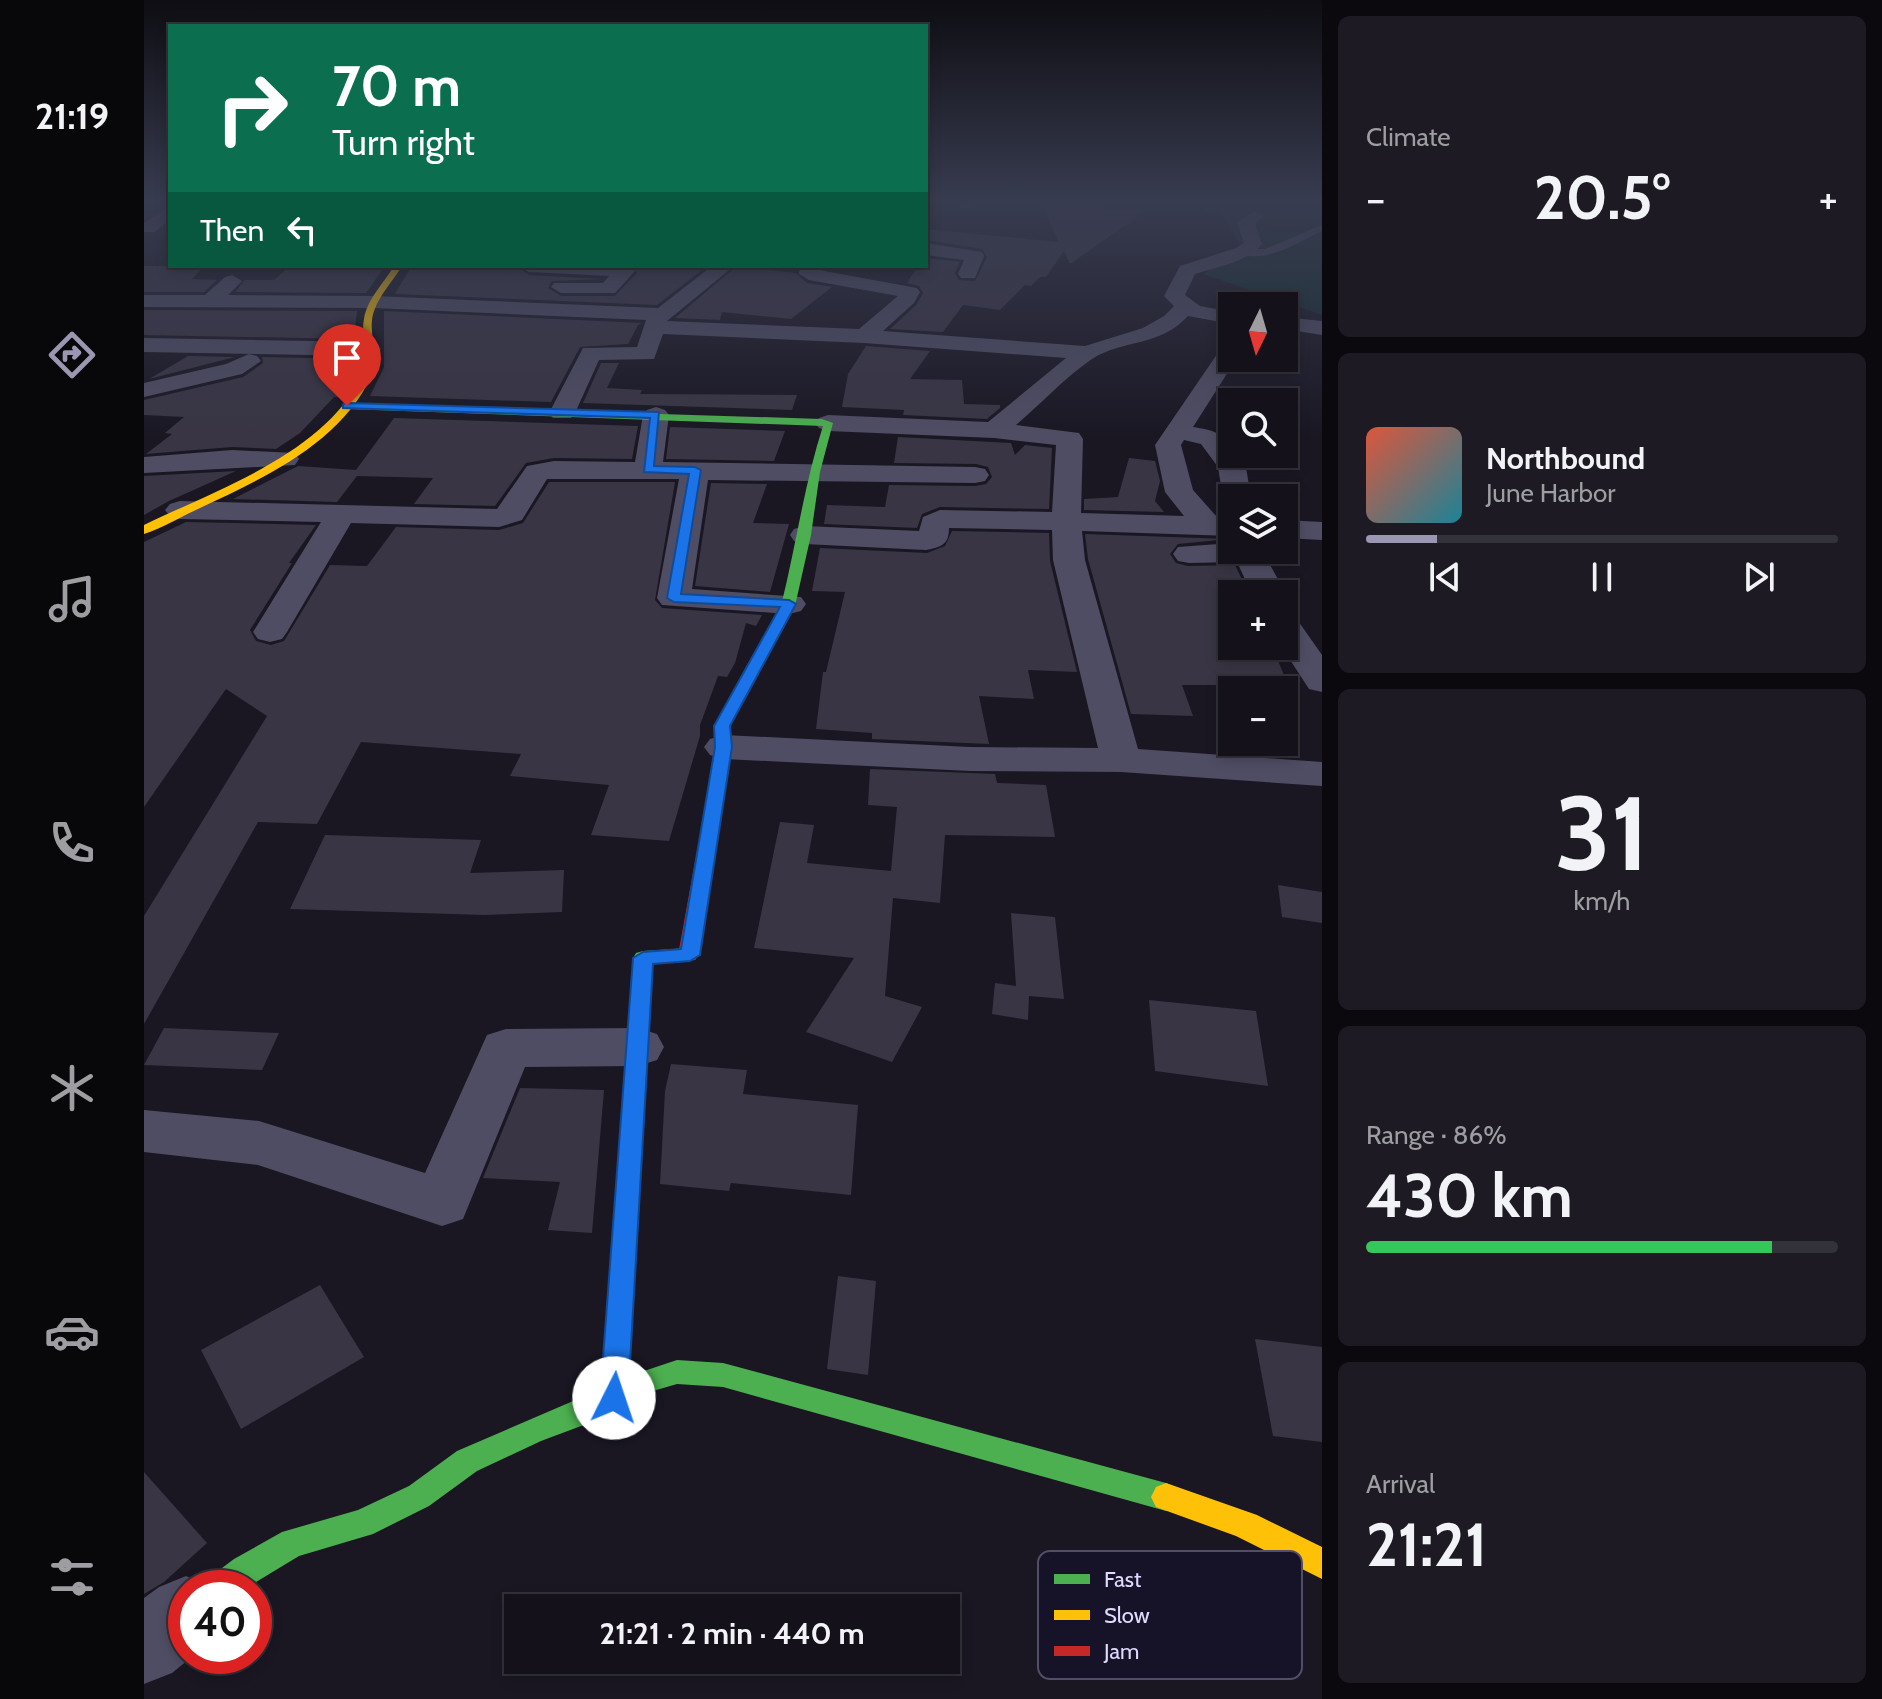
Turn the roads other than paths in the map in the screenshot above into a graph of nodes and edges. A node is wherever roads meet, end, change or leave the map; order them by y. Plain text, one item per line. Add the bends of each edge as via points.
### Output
1 (236, 278) edge
2 (391, 278) edge
3 (618, 278) edge
4 (709, 278) edge
5 (833, 278) edge
6 (1183, 278) edge
7 (144, 301) edge
8 (210, 301) junction
9 (374, 302) junction
10 (1186, 306) junction
11 (518, 308) junction
12 (1218, 315) edge
13 (656, 320) junction
14 (1298, 325) edge
15 (1322, 328) edge
16 (864, 336) junction
17 (144, 345) edge
18 (263, 349) junction
19 (370, 349) junction
20 (1086, 353) junction
21 (1218, 370) edge
22 (202, 383) dead end
23 (144, 390) edge
24 (347, 406) junction
25 (156, 413) dead end
26 (562, 413) junction
27 (656, 415) junction
28 (828, 423) junction
29 (994, 430) junction
30 (1177, 431) junction
31 (285, 459) junction
32 (144, 465) edge
33 (648, 470) junction
34 (695, 470) junction
35 (814, 472) junction
36 (975, 475) dead end
37 (1235, 484) edge
38 (180, 510) junction
39 (341, 515) junction
40 (1066, 521) junction
41 (1218, 525) edge
42 (144, 530) edge
43 (1298, 530) edge
44 (1322, 531) edge
45 (805, 535) junction
46 (1218, 536) edge
47 (1218, 544) edge
48 (1189, 555) dead end
49 (789, 604) junction
50 (270, 632) dead end
51 (1298, 646) edge
52 (1322, 681) edge
53 (724, 747) junction
54 (1121, 760) junction
55 (1322, 774) edge
56 (638, 1047) junction
57 (144, 1131) edge
58 (614, 1398) junction
59 (1299, 1551) edge
60 (1302, 1553) edge
61 (1322, 1564) edge
62 (245, 1570) edge
63 (168, 1627) edge
64 (144, 1645) edge

1 - 8 street
2 - 9 street
3 - 11 street via 608,289 540,288
4 - 13 street
5 - 16 street via 910,292
6 - 10 street via 1174,296
7 - 8 street
8 - 9 street
9 - 11 street
9 - 19 street via 367,322
10 - 12 street
10 - 20 street via 1151,333
11 - 13 street
13 - 16 street
13 - 26 street via 646,354 591,353
14 - 15 street
16 - 20 street
17 - 18 street
18 - 19 street
18 - 23 street via 244,366
19 - 24 street via 368,371
20 - 29 street
21 - 30 street
22 - 25 street
24 - 26 street
24 - 31 street
26 - 27 street
27 - 28 street
27 - 33 street
28 - 29 street
28 - 35 street
29 - 40 street via 1070,439
30 - 37 street via 1210,438 1232,467
30 - 41 street via 1168,445 1179,492
31 - 32 street
31 - 38 street
33 - 34 street
33 - 39 street via 544,469 534,476 512,514 499,518
34 - 35 street
34 - 49 street via 674,598
35 - 36 street
35 - 45 street
38 - 39 street
38 - 42 street
39 - 50 street
40 - 45 street via 940,519 934,523 934,538 926,541
40 - 46 street
40 - 54 street via 1069,560
43 - 44 street
45 - 49 street
47 - 48 street
49 - 53 street via 722,726
51 - 52 street
53 - 54 street
53 - 56 street via 690,955 643,958
54 - 55 street
56 - 57 street via 506,1048 442,1202 259,1143
56 - 58 street
58 - 59 street via 677,1372 723,1375 1216,1511
58 - 62 street via 467,1461 419,1496 362,1524 293,1543
60 - 61 street
63 - 64 street

